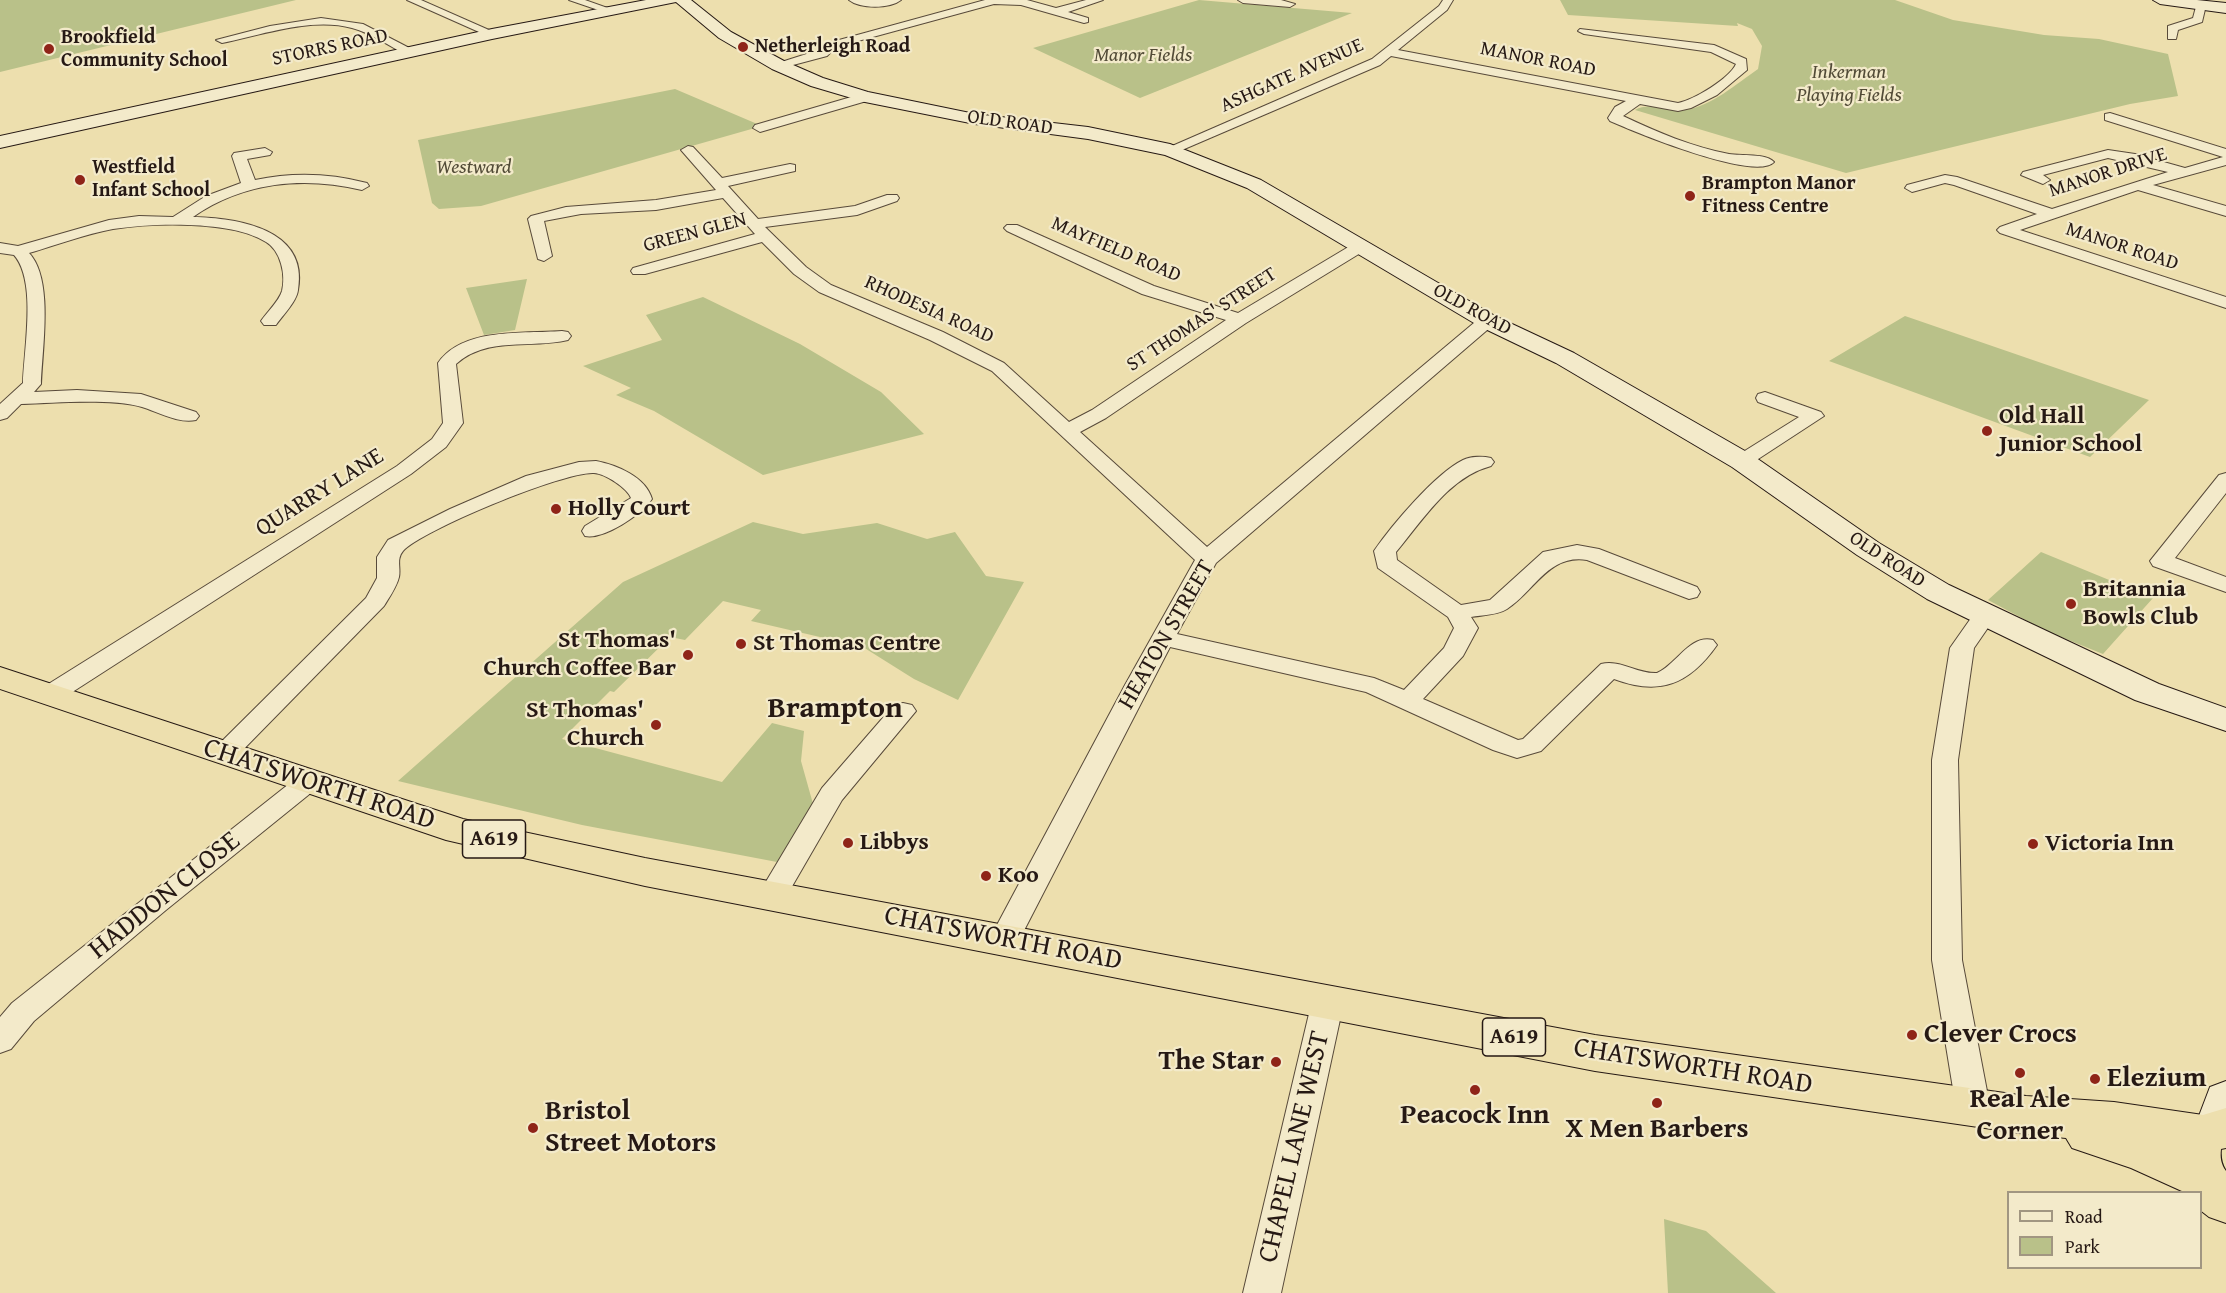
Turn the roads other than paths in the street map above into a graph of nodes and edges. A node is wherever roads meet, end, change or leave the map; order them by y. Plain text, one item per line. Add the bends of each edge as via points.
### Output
1 (412, 0) edge
2 (574, 0) edge
3 (670, 0) edge
4 (682, 0) edge
5 (854, 0) edge
6 (896, 0) edge
7 (1098, 0) edge
8 (1243, 0) edge
9 (1448, 0) edge
10 (2160, 0) edge
11 (1265, 1) edge
12 (1290, 4) dead end
13 (2201, 5) junction
14 (2226, 8) edge
15 (610, 11) junction
16 (1056, 12) junction
17 (1084, 20) dead end
18 (1584, 31) dead end
19 (492, 34) junction
20 (2172, 37) dead end
21 (222, 40) dead end
22 (411, 52) junction
23 (1389, 52) junction
24 (778, 65) junction
25 (865, 97) junction
26 (1635, 101) junction
27 (2110, 117) dead end
28 (760, 128) dead end
29 (0, 142) edge
30 (688, 150) dead end
31 (1170, 150) junction
32 (265, 152) dead end
33 (2226, 154) edge
34 (2226, 161) edge
35 (1767, 162) dead end
36 (790, 168) dead end
37 (2181, 171) junction
38 (2043, 180) dead end
39 (2138, 185) junction
40 (250, 186) junction
41 (362, 186) dead end
42 (722, 188) junction
43 (1939, 192) dead end
44 (891, 198) dead end
45 (2226, 211) edge
46 (2052, 214) junction
47 (177, 221) junction
48 (1012, 228) dead end
49 (758, 230) junction
50 (2006, 231) joint
51 (1361, 246) junction
52 (0, 248) edge
53 (18, 251) junction
54 (544, 255) dead end
55 (639, 271) dead end
56 (2226, 303) edge
57 (1240, 319) junction
58 (270, 321) dead end
59 (1487, 321) junction
60 (562, 336) dead end
61 (1765, 398) dead end
62 (17, 399) junction
63 (0, 414) edge
64 (189, 416) dead end
65 (1067, 431) junction
66 (1742, 461) junction
67 (1484, 462) dead end
68 (2226, 479) edge
69 (593, 531) dead end
70 (1207, 560) junction
71 (2226, 585) edge
72 (1689, 592) dead end
73 (1457, 613) junction
74 (1984, 616) junction
75 (1164, 638) junction
76 (1705, 645) dead end
77 (2, 680) edge
78 (51, 694) junction
79 (1408, 700) junction
80 (903, 711) dead end
81 (2226, 720) edge
82 (224, 754) junction
83 (308, 782) junction
84 (773, 895) junction
85 (1004, 939) junction
86 (1328, 1001) junction
87 (11, 1009) edge
88 (0, 1040) edge
89 (1973, 1107) junction
90 (2217, 1146) edge
91 (1262, 1293) edge

1 - 19 street
2 - 15 street
3 - 15 street, STORRS ROAD
4 - 24 street, OLD ROAD via 725,35
5 - 6 street
7 - 16 street
8 - 11 street
9 - 23 street, ASHGATE AVENUE
10 - 13 street
11 - 12 street
13 - 14 street
13 - 20 street via 2198,20 2177,24 2172,28
15 - 19 street, STORRS ROAD
16 - 17 street
16 - 24 street via 1023,2 981,3 832,45 823,53
18 - 26 street, MANOR ROAD via 1714,49 1742,62 1743,67 1686,107
19 - 22 street, STORRS ROAD
21 - 22 street via 303,25 353,24
22 - 29 street, STORRS ROAD
23 - 26 street, MANOR ROAD
23 - 31 street, ASHGATE AVENUE via 1355,72
24 - 25 street, OLD ROAD
25 - 28 street
25 - 31 street, OLD ROAD
26 - 35 street via 1615,118 1749,165
27 - 33 street
30 - 42 street, RHODESIA ROAD
31 - 51 street, OLD ROAD via 1254,184
32 - 40 street via 239,156
34 - 37 street, MANOR DRIVE
36 - 42 street
37 - 38 street via 2108,154 2022,177
37 - 39 street, MANOR DRIVE
39 - 45 street
39 - 46 street, MANOR DRIVE
40 - 41 street via 319,178
40 - 47 street via 216,196
42 - 49 street, RHODESIA ROAD
42 - 54 street via 656,205 601,206 536,219
43 - 46 street via 1916,187 1945,179 1957,180
44 - 49 street, GREEN GLEN via 857,210
46 - 50 street, MANOR DRIVE
47 - 53 street via 109,225
47 - 58 street via 242,227 273,239 291,265 290,292
48 - 57 street, MAYFIELD ROAD via 1148,290
49 - 55 street, GREEN GLEN
49 - 65 street, RHODESIA ROAD via 820,286 962,346 998,367
50 - 56 street, MANOR ROAD
51 - 57 street, ST THOMAS' STREET
51 - 59 street, OLD ROAD
52 - 53 street
53 - 62 street via 27,260 37,296 32,384
57 - 65 street, ST THOMAS' STREET via 1099,414
59 - 66 street, OLD ROAD via 1565,358
59 - 70 street, HEATON STREET
60 - 78 street, QUARRY LANE via 482,342 462,349 447,363 453,423 439,443 404,470
61 - 66 street via 1815,416
62 - 63 street
62 - 64 street via 77,396 141,400
65 - 70 street, RHODESIA ROAD
66 - 74 street, OLD ROAD via 1908,575
67 - 73 street via 1471,464 1441,486 1384,551 1386,563
68 - 71 street via 2161,561
69 - 82 street via 634,508 642,499 640,492 611,471 578,467 558,471 396,544 388,557 388,578 376,602
70 - 75 street, HEATON STREET
72 - 73 street via 1577,552 1551,557 1498,605
73 - 79 street via 1466,628 1454,651
74 - 81 street, OLD ROAD via 2147,692
74 - 89 street via 1962,648 1945,760 1947,960
75 - 79 street via 1360,682
75 - 85 street, HEATON STREET
76 - 79 street via 1662,682 1647,682 1610,669 1532,745 1517,748
77 - 78 highway, CHATSWORTH ROAD / A619
78 - 82 highway, CHATSWORTH ROAD / A619
80 - 84 street via 832,794
82 - 83 highway, CHATSWORTH ROAD / A619
83 - 84 highway, CHATSWORTH ROAD / A619 via 459,831 645,872
83 - 87 street, HADDON CLOSE via 156,902
84 - 85 highway, CHATSWORTH ROAD / A619
85 - 86 highway, CHATSWORTH ROAD / A619
86 - 89 highway, CHATSWORTH ROAD / A619 via 1595,1053
86 - 91 street, CHAPEL LANE WEST
87 - 88 street, HADDON CLOSE
89 - 90 highway, CHATSWORTH ROAD / A619 via 2026,1115 2115,1142

